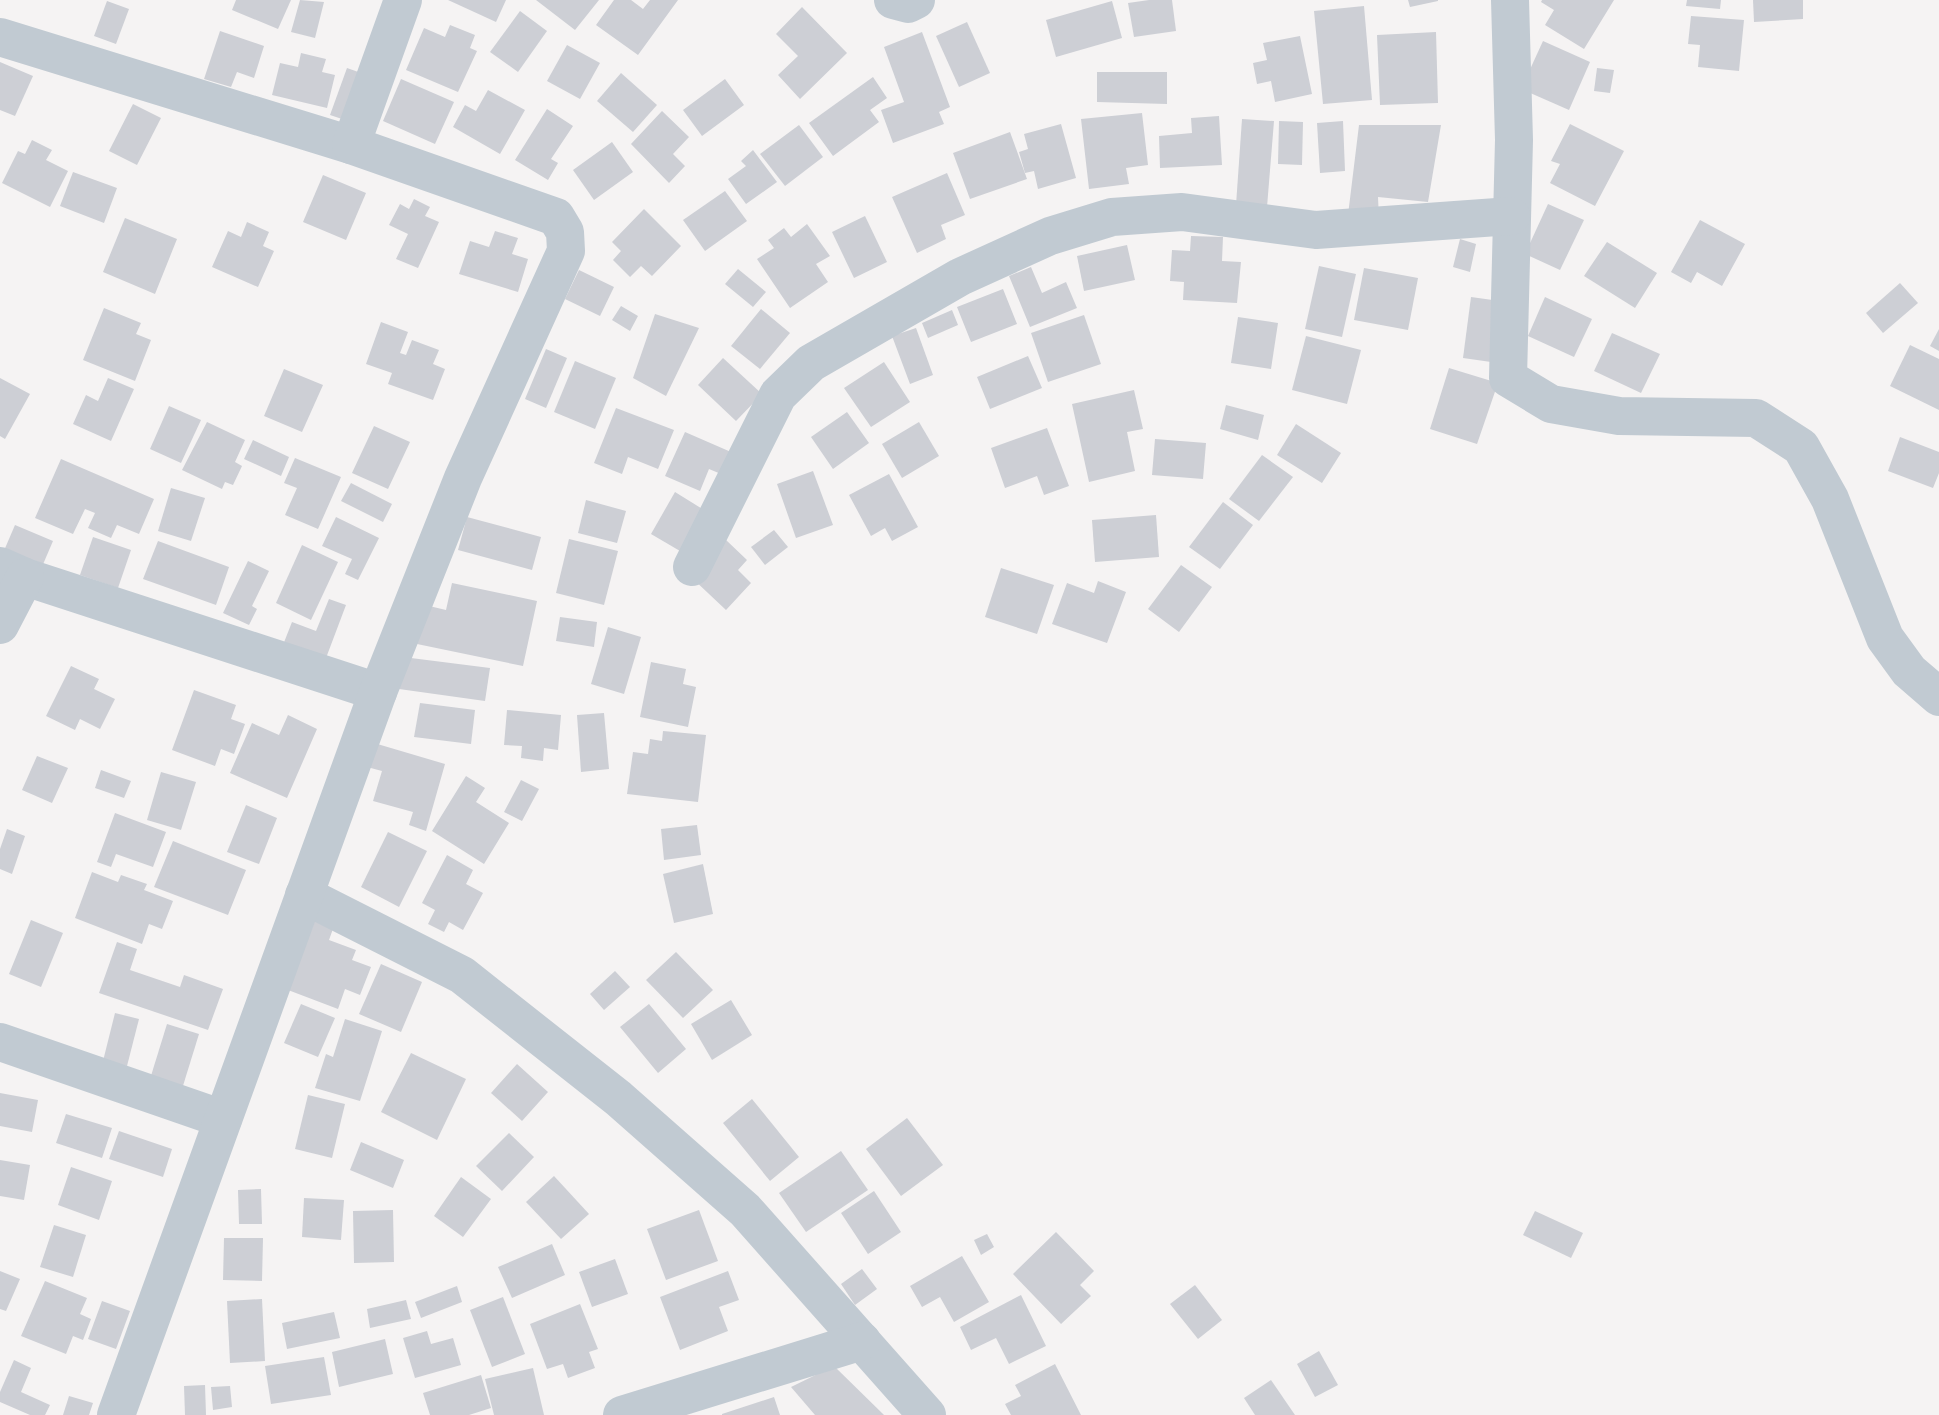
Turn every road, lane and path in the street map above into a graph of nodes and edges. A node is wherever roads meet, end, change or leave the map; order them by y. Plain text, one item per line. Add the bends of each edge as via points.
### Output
1 (403, 0) edge
2 (893, 0) edge
3 (916, 0) edge
4 (1510, 0) edge
5 (0, 37) edge
6 (351, 145) junction
7 (1511, 216) junction
8 (692, 567) dead end
9 (13, 572) edge
10 (0, 625) edge
11 (378, 692) junction
12 (1939, 697) edge
13 (304, 895) junction
14 (0, 1042) edge
15 (223, 1119) junction
16 (862, 1342) junction
17 (116, 1415) edge
18 (622, 1415) edge
19 (927, 1415) edge

1 - 6 street
2 - 3 street via 908,4
4 - 7 street
5 - 6 street
6 - 11 street via 556,217 565,232 566,251 463,478
7 - 8 street via 1316,230 1182,212 1112,217 1050,236 960,277 811,363 778,395
7 - 12 street via 1508,378 1551,404 1619,416 1756,418 1801,447 1830,499 1885,638 1909,671
9 - 10 street
9 - 11 street
11 - 13 street
13 - 15 street
13 - 16 street via 462,975 618,1097 745,1210
14 - 15 street
15 - 17 street
16 - 18 street
16 - 19 street

